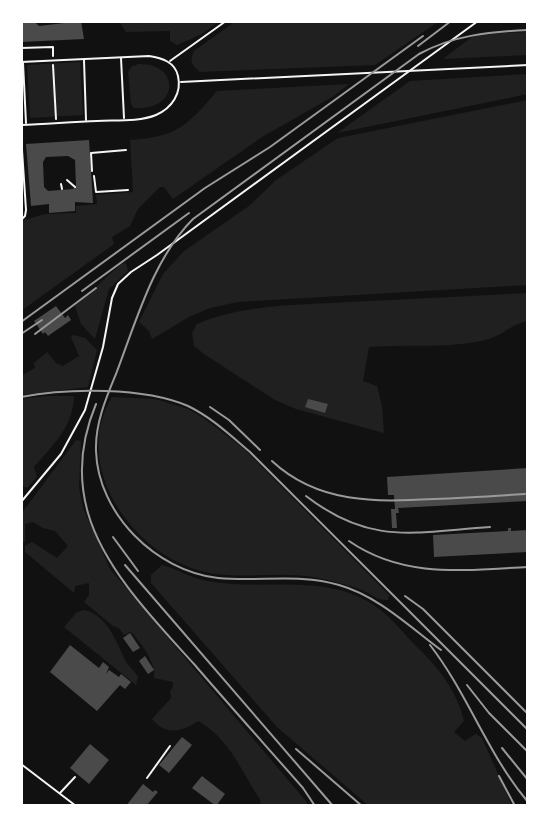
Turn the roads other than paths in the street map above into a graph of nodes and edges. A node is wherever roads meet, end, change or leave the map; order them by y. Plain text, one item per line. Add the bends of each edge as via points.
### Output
1 (226, 21) edge
2 (478, 21) edge
3 (120, 57) junction
4 (84, 58) junction
5 (22, 62) edge
6 (169, 62) junction
7 (528, 65) edge
8 (180, 82) junction
9 (124, 120) junction
10 (86, 121) junction
11 (21, 125) edge
12 (26, 125) junction
13 (21, 135) edge
14 (126, 150) dead end
15 (93, 171) road end
16 (21, 220) edge
17 (21, 502) edge
18 (170, 746) dead end
19 (21, 764) edge
20 (75, 777) dead end
21 (147, 778) dead end
22 (60, 794) junction
23 (76, 806) edge

1 - 6 lane
2 - 17 lane via 118,284 85,410 61,454
3 - 4 lane
3 - 6 lane via 149,56
3 - 9 lane
4 - 5 lane
4 - 10 lane
5 - 12 lane
6 - 8 lane
7 - 8 lane
8 - 9 lane via 168,107 156,115
9 - 10 lane
10 - 12 lane
11 - 12 lane
13 - 16 lane via 26,215
14 - 15 lane via 91,153
18 - 21 lane
19 - 22 lane
20 - 22 lane
22 - 23 lane

